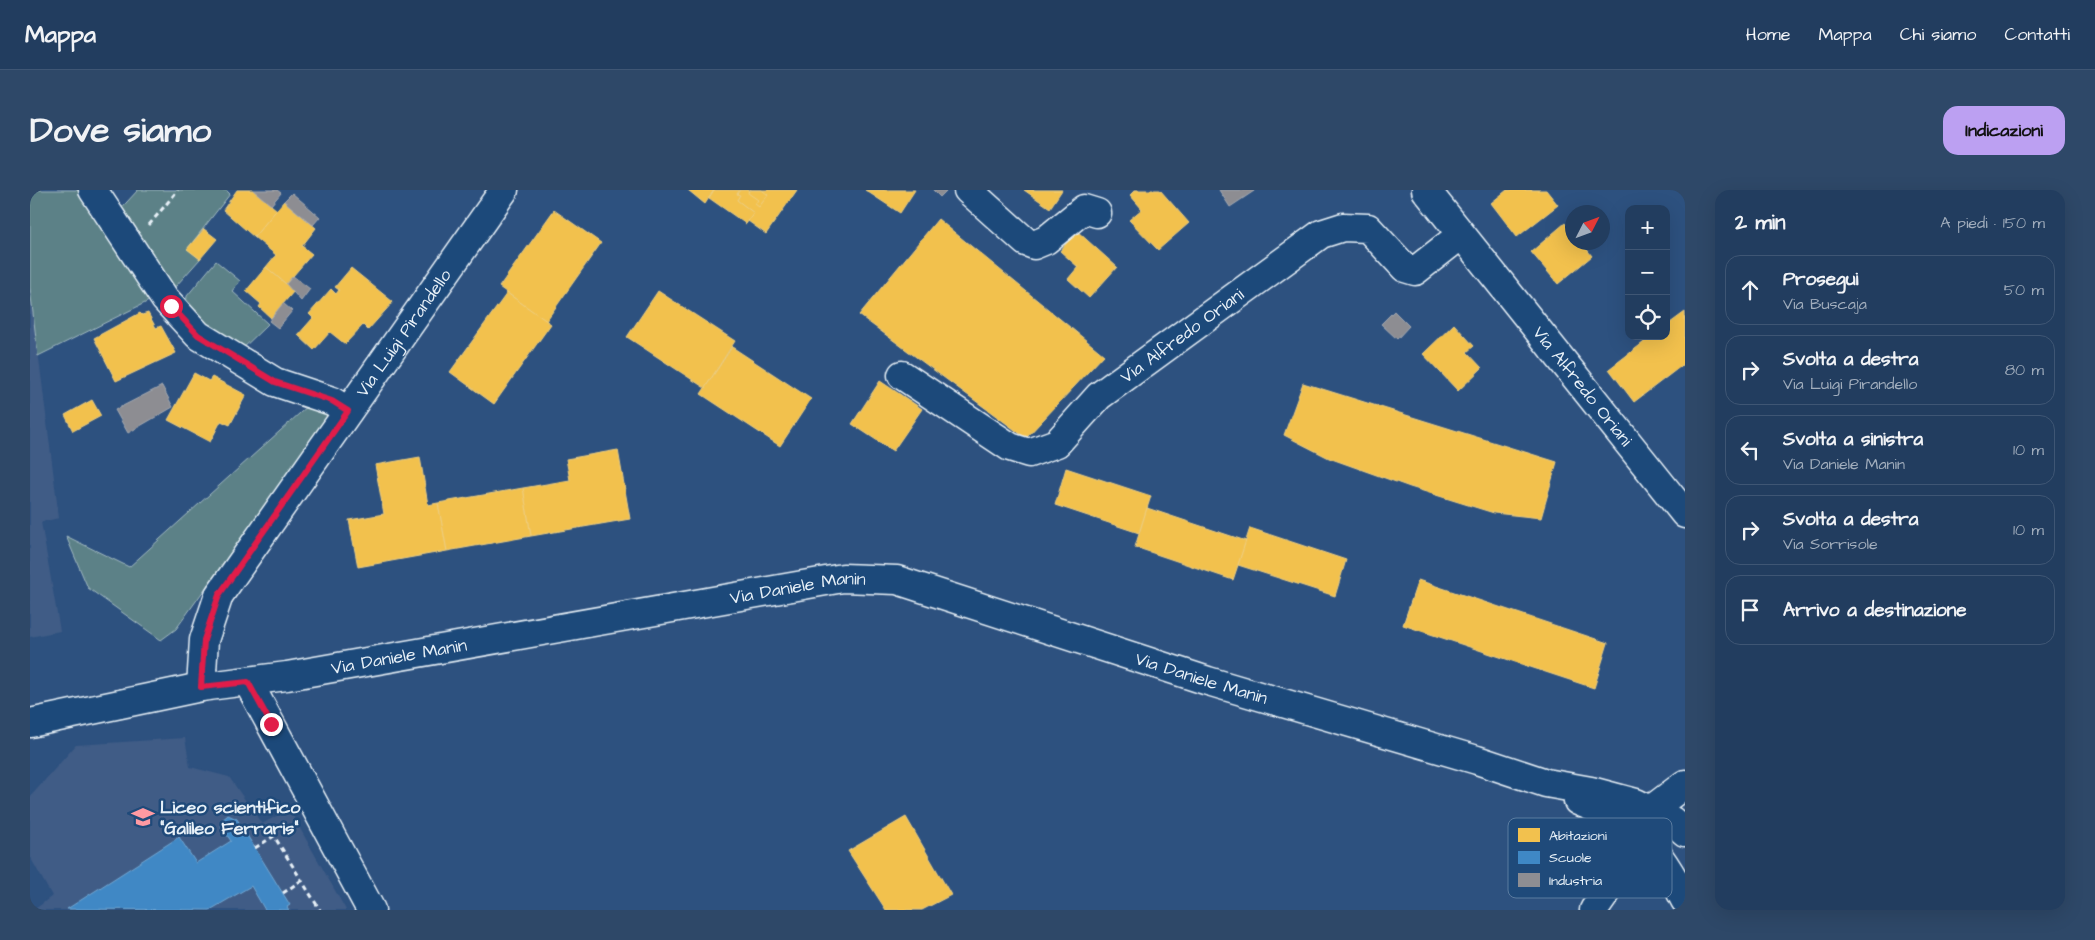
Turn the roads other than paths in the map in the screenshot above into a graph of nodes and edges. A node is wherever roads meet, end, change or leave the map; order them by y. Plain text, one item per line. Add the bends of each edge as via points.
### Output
1 (93, 190) edge
2 (504, 190) edge
3 (968, 190) edge
4 (1426, 190) edge
5 (1097, 213) dead end
6 (1461, 235) junction
7 (902, 375) dead end
8 (348, 411) junction
9 (1685, 514) edge
10 (248, 682) junction
11 (201, 687) junction
12 (30, 723) edge
13 (1546, 783) junction
14 (1685, 784) edge
15 (1652, 809) junction
16 (1614, 818) edge
17 (1653, 818) edge
18 (1667, 818) edge
19 (1672, 822) edge
20 (1685, 832) edge
21 (1672, 880) edge
22 (1602, 898) edge
23 (1685, 900) edge
24 (371, 910) edge
25 (1594, 910) edge

1 - 8 street via 165,299 198,335 275,382 332,401
2 - 8 street, Via Luigi Pirandello
3 - 5 street via 1026,242 1034,245 1046,240 1084,209
4 - 6 street, Via Alfredo Oriani
6 - 7 street, Via Alfredo Oriani via 1415,271 1405,268 1368,228 1342,227 1321,234 1099,396 1057,443 1029,453 1010,448
6 - 9 street, Via Alfredo Oriani
8 - 11 street, Via Luigi Pirandello via 219,595 204,640
10 - 11 street, Via Daniele Manin
10 - 13 street, Via Daniele Manin via 843,578 897,580 1208,680
10 - 24 street
11 - 12 street, Via Daniele Manin
13 - 15 street, Via Daniele Manin via 1592,790
13 - 16 street, Via Daniele Manin
14 - 15 street
15 - 17 street
15 - 18 street, Via Daniele Manin
19 - 20 street, Via Daniele Manin
21 - 23 street, Via Daniele Manin
22 - 25 street

